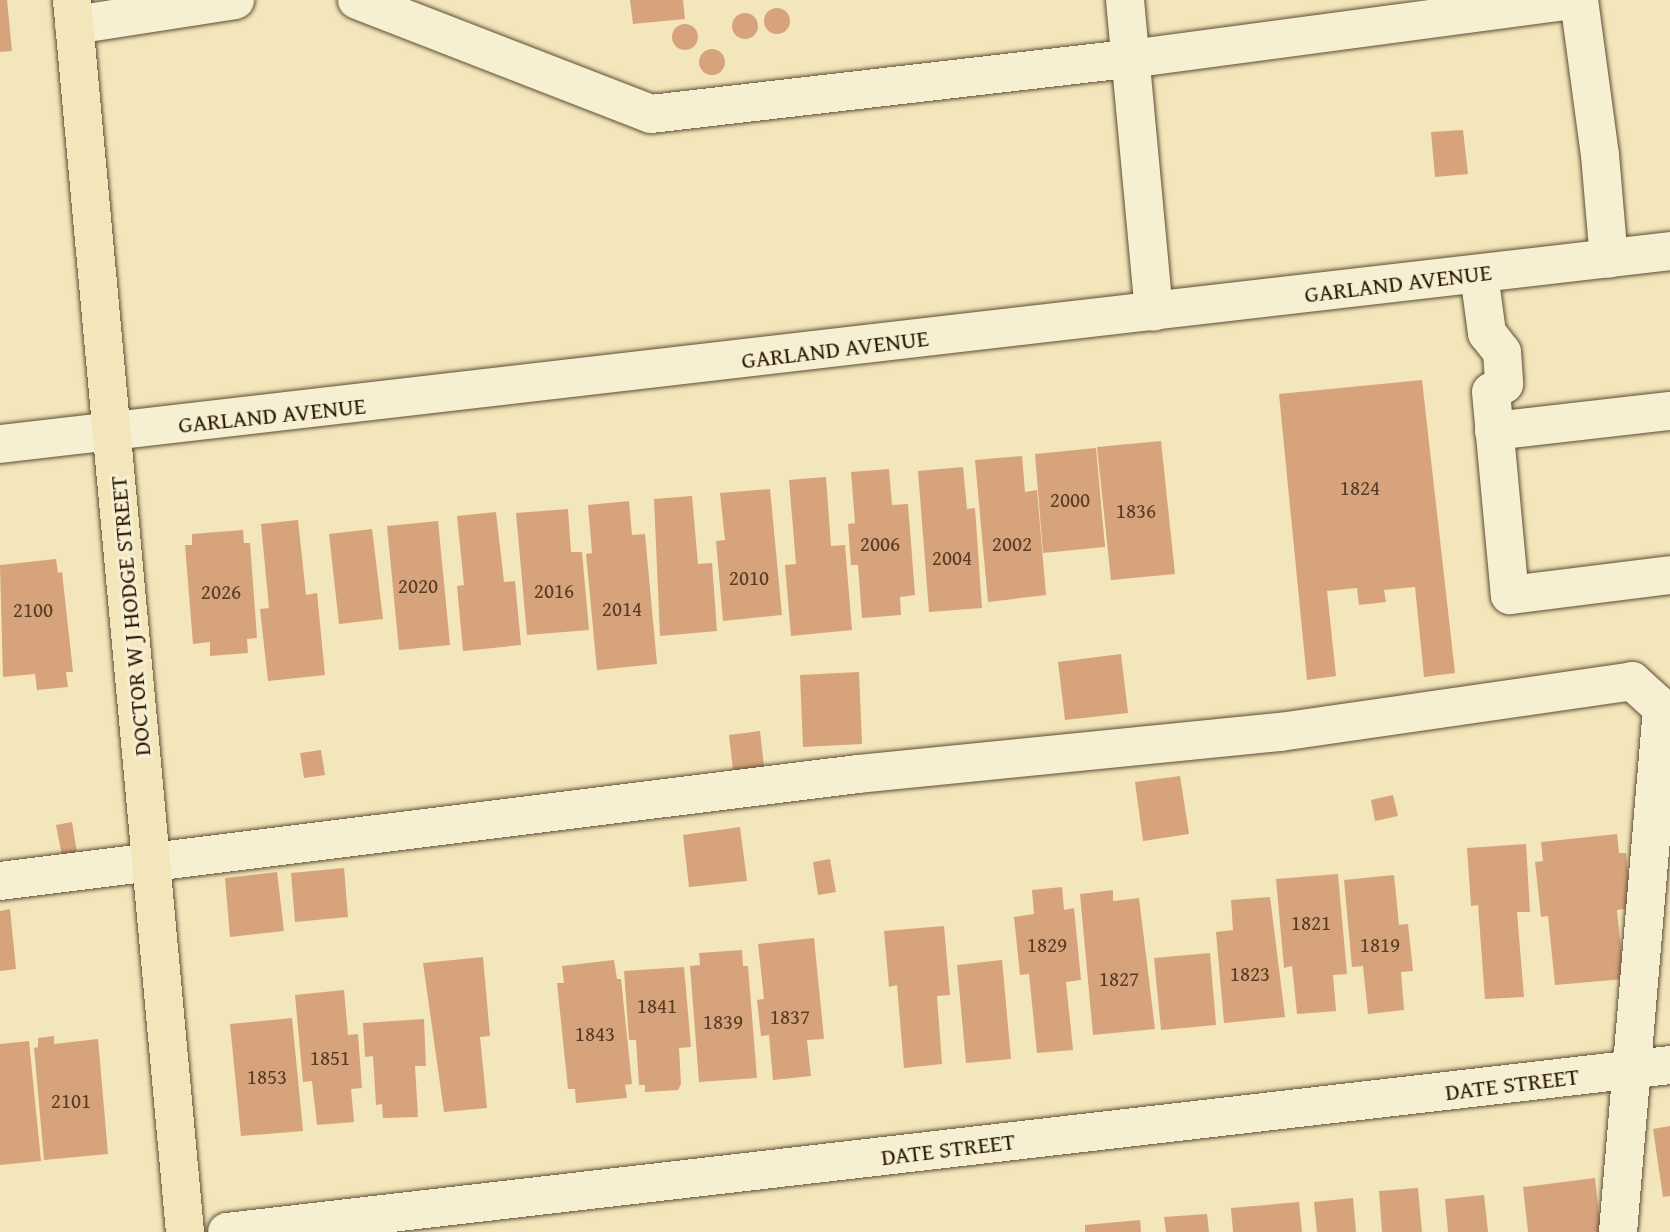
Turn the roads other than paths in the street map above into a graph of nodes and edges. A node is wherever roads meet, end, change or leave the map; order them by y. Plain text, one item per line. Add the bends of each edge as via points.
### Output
1 (235, 0) edge
2 (357, 0) edge
3 (1125, 0) edge
4 (1577, 0) edge
5 (73, 12) edge
6 (1130, 59) junction
7 (1670, 251) edge
8 (1609, 259) junction
9 (1479, 274) junction
10 (1154, 312) junction
11 (1670, 411) edge
12 (1494, 430) junction
13 (114, 431) junction
14 (0, 444) edge
15 (1670, 575) edge
16 (152, 863) junction
17 (0, 881) edge
18 (1670, 1065) edge
19 (1630, 1070) junction
20 (185, 1232) edge
21 (227, 1232) edge
22 (1618, 1232) edge

1 - 5 street
2 - 6 street via 651,114
3 - 6 street
4 - 6 street
4 - 8 street via 1601,155
5 - 13 main road, DOCTOR W J HODGE STREET
6 - 10 street
7 - 8 street, GARLAND AVENUE
8 - 9 street, GARLAND AVENUE
9 - 10 street, GARLAND AVENUE
9 - 12 street via 1487,333 1476,355 1479,383 1491,392
10 - 13 street, GARLAND AVENUE
11 - 12 street
12 - 15 street via 1510,595
13 - 14 street, GARLAND AVENUE
13 - 16 main road, DOCTOR W J HODGE STREET
16 - 17 street
16 - 19 street via 858,774 1280,732 1632,681 1661,708
16 - 20 main road, DOCTOR W J HODGE STREET
18 - 19 street, DATE STREET
19 - 21 street, DATE STREET
19 - 22 street

